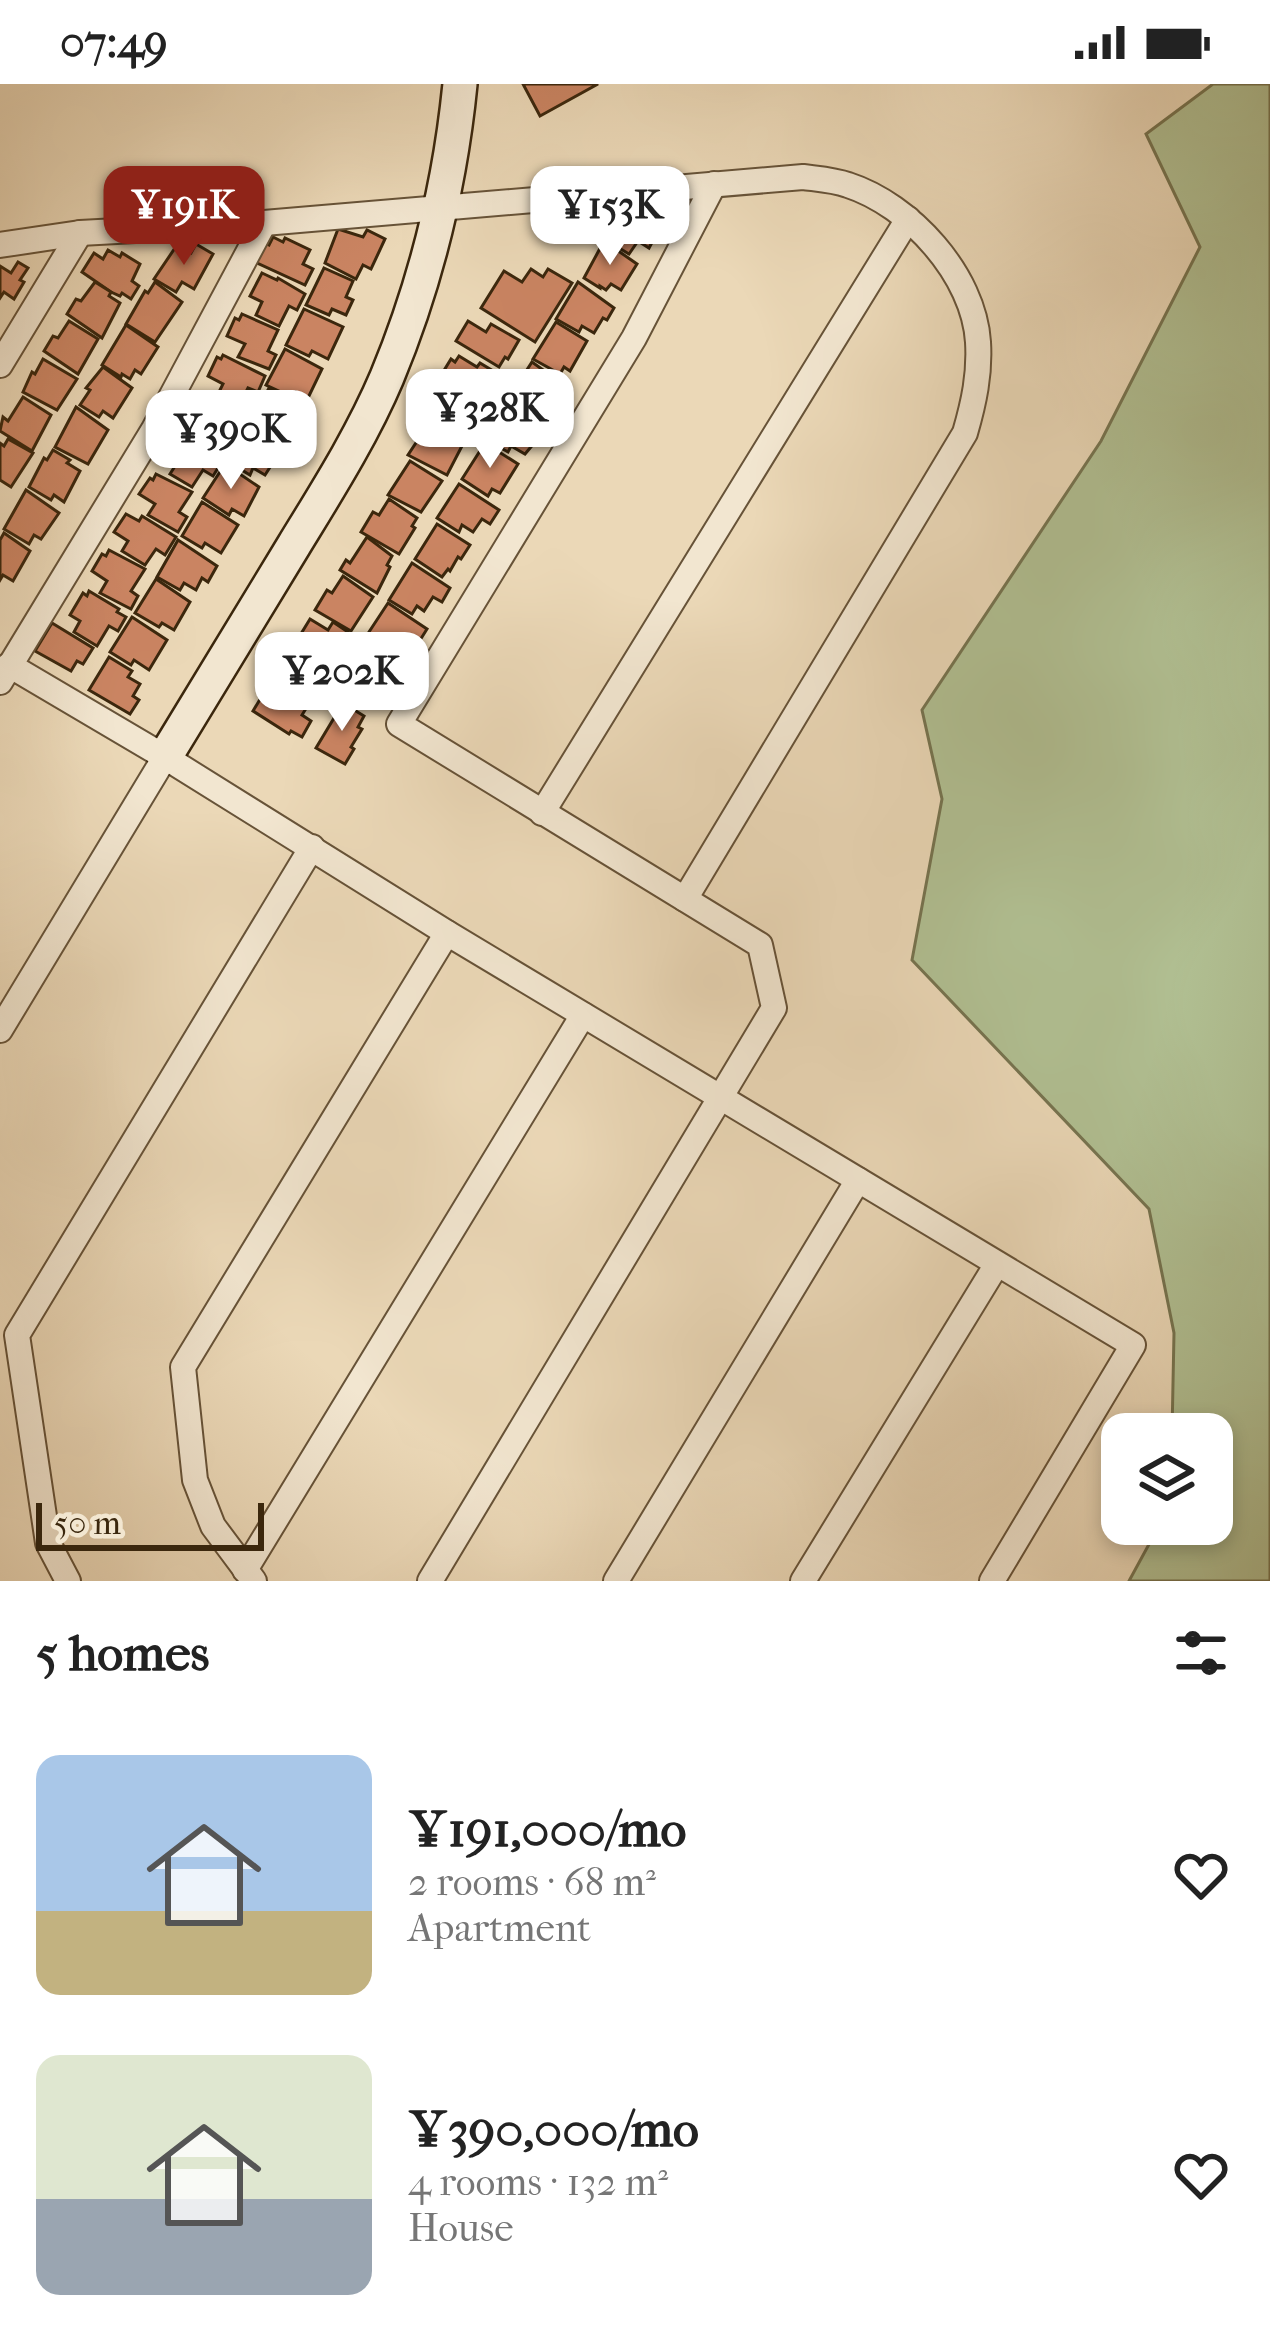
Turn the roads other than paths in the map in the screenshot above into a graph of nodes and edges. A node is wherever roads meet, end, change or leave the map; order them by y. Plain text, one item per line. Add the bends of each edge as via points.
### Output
1 (460, 84) edge
2 (715, 184) junction
3 (441, 208) junction
4 (908, 219) junction
5 (264, 223) junction
6 (80, 233) junction
7 (0, 245) edge
8 (0, 365) edge
9 (5, 673) edge
10 (165, 758) junction
11 (542, 813) junction
12 (311, 847) junction
13 (685, 899) junction
14 (447, 933) junction
15 (584, 1016) junction
16 (0, 1030) edge
17 (723, 1097) junction
18 (858, 1180) junction
19 (997, 1264) junction
20 (9, 1330) edge
21 (249, 1576) edge
22 (68, 1581) edge
23 (430, 1581) edge
24 (616, 1581) edge
25 (803, 1581) edge
26 (992, 1581) edge

1 - 3 street
2 - 3 street
2 - 4 street via 803,177 848,184
2 - 11 street via 634,338 399,724
3 - 5 street
3 - 10 street via 375,401
4 - 11 street
4 - 13 street via 948,262 978,337 977,392 965,433
5 - 6 street
5 - 9 street via 154,429
6 - 7 street
6 - 8 street
9 - 10 street
10 - 12 street
10 - 16 street
11 - 13 street
12 - 14 street
12 - 20 street
13 - 17 street via 760,945 774,1008
14 - 15 street
14 - 21 street via 183,1367 195,1480 213,1526
15 - 17 street
15 - 21 street
17 - 18 street
17 - 23 street
18 - 19 street
18 - 24 street
19 - 25 street
19 - 26 street via 1133,1345
20 - 22 street via 48,1543

